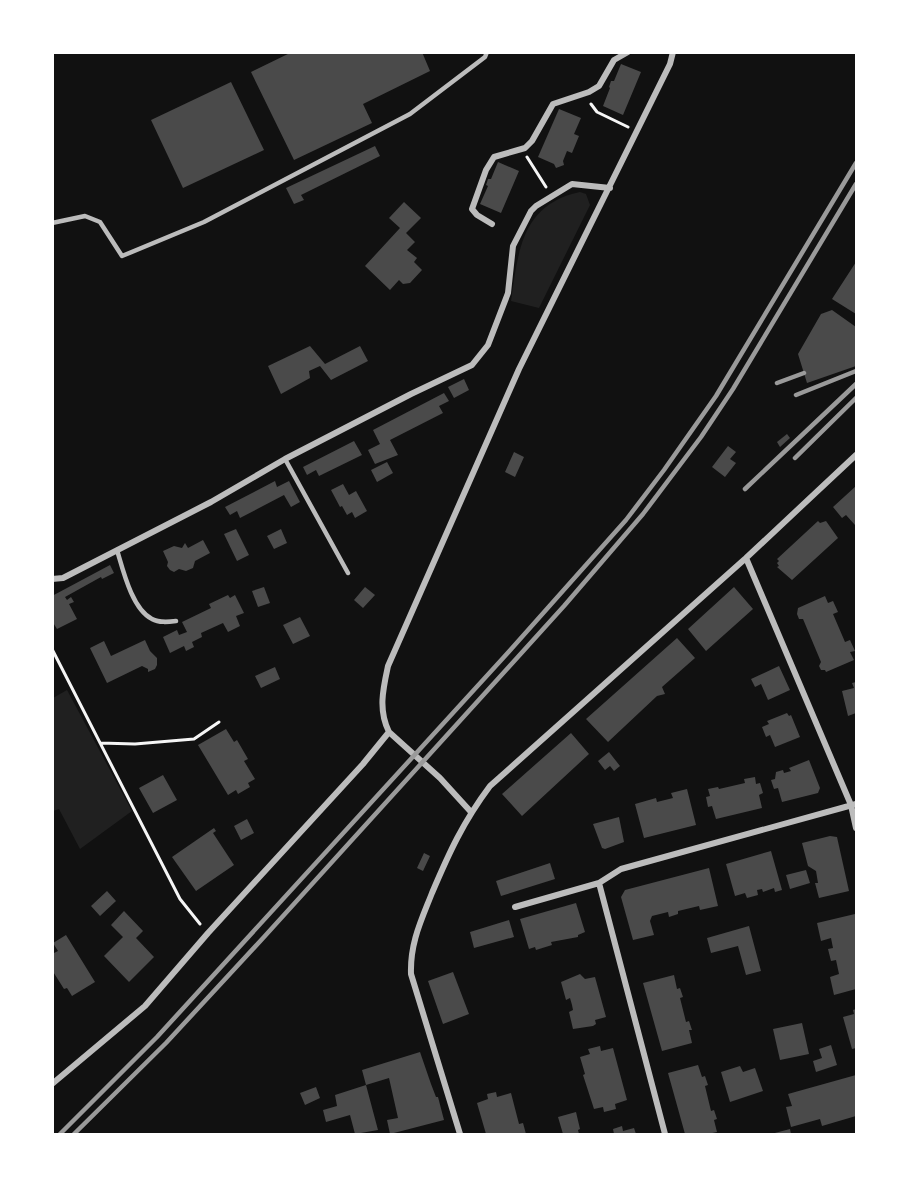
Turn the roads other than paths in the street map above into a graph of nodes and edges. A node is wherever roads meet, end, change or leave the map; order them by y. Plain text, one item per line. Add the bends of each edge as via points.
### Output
1 (487, 52) edge
2 (628, 52) edge
3 (673, 52) edge
4 (610, 188) junction
5 (52, 223) edge
6 (492, 224) dead end
7 (856, 455) edge
8 (285, 459) junction
9 (117, 550) junction
10 (746, 558) junction
11 (348, 573) dead end
12 (52, 579) edge
13 (176, 621) dead end
14 (389, 732) junction
15 (854, 804) edge
16 (471, 812) junction
17 (856, 828) edge
18 (599, 883) junction
19 (515, 907) dead end
20 (52, 1084) edge
21 (459, 1134) edge
22 (665, 1134) edge

1 - 5 lane via 410,114 204,222 122,256 100,222 85,216
2 - 6 street via 614,60 599,86 553,104 525,148 494,157 472,209
3 - 4 street
4 - 8 street via 572,184 531,211 513,246 508,293 488,345 472,365
4 - 14 street via 519,369 388,666 381,697
7 - 10 street
8 - 9 street
8 - 11 lane
9 - 12 street via 63,578
9 - 13 lane via 125,581 144,613 162,622
10 - 15 street
10 - 16 street via 490,786
14 - 16 street
14 - 20 street via 145,1006
15 - 17 street
15 - 18 street via 621,869
16 - 21 street via 452,846 410,955 411,974
18 - 19 street
18 - 22 street

